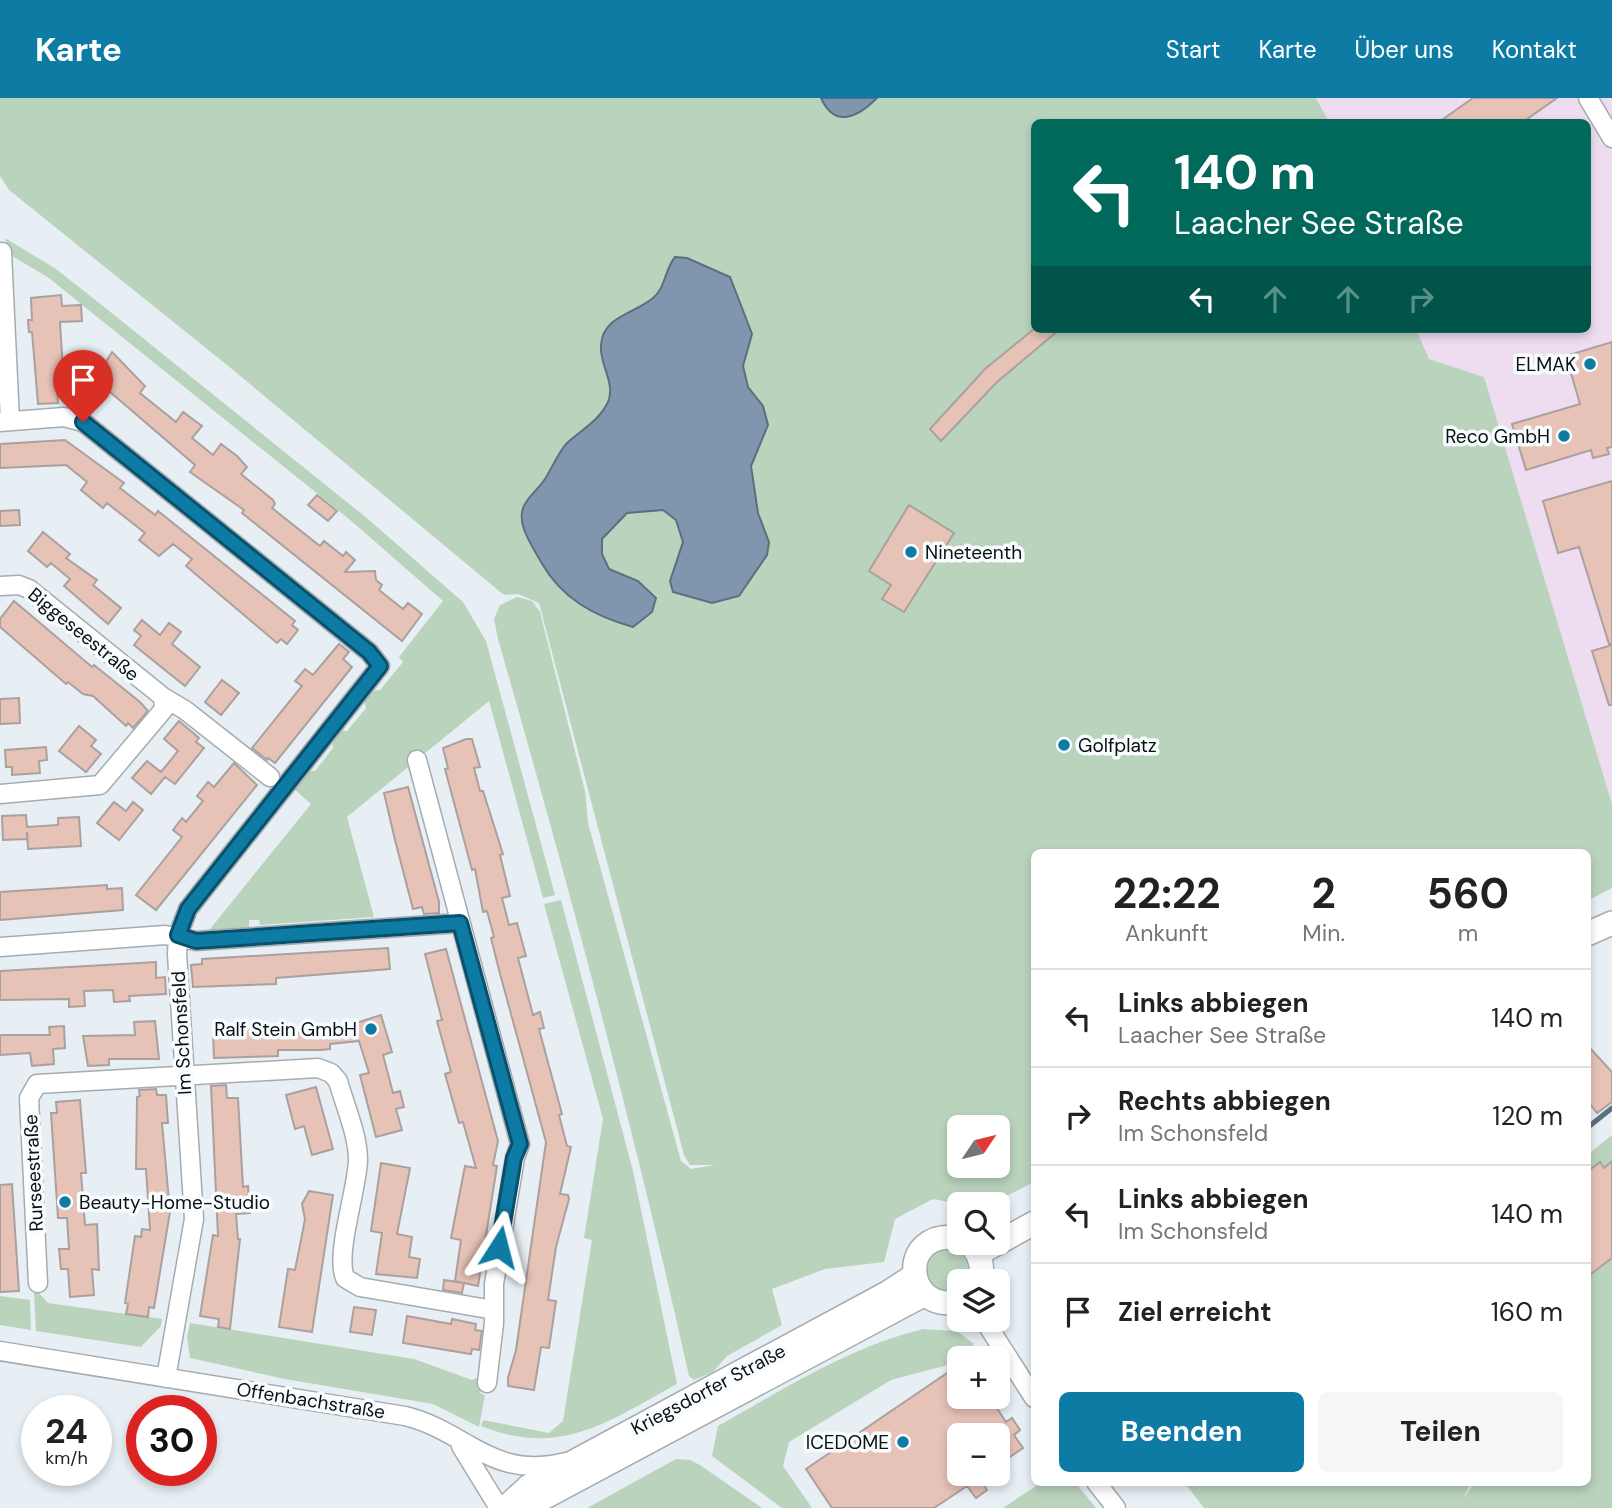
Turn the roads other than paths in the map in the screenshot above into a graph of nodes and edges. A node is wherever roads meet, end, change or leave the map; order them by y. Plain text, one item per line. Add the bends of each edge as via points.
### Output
1 (1588, 98) edge
2 (1612, 138) edge
3 (2, 252) dead end
4 (5, 421) edge
5 (0, 586) edge
6 (163, 697) junction
7 (417, 760) dead end
8 (270, 777) dead end
9 (0, 794) edge
10 (460, 923) junction
11 (1612, 923) edge
12 (1591, 932) edge
13 (178, 935) junction
14 (0, 947) edge
15 (182, 1075) junction
16 (1031, 1224) edge
17 (1010, 1233) edge
18 (947, 1236) edge
19 (37, 1283) dead end
20 (920, 1285) junction
21 (947, 1304) edge
22 (494, 1310) junction
23 (992, 1332) edge
24 (0, 1351) edge
25 (166, 1378) junction
26 (487, 1383) dead end
27 (1031, 1393) edge
28 (451, 1436) junction
29 (576, 1459) junction
30 (1099, 1486) edge
31 (499, 1508) edge
32 (505, 1508) edge
33 (514, 1508) edge
34 (1116, 1508) edge

1 - 2 street
3 - 4 street, Im Schonsfeld
4 - 13 street, Im Schonsfeld via 64,417 83,422 369,652 380,666 188,909
5 - 6 street, Biggeseestraße via 29,589
6 - 8 street, Biggeseestraße
6 - 9 street via 164,709 100,785
7 - 10 street
10 - 13 street via 196,941
10 - 22 street via 520,1144 496,1269
11 - 12 main road
13 - 14 street
13 - 15 street, Im Schonsfeld
15 - 19 street, Rurseestraße via 43,1082 31,1091
15 - 22 street via 318,1068 331,1073 338,1081 358,1160 342,1262 345,1278 360,1287
15 - 25 street, Im Schonsfeld via 194,1219
16 - 17 main road
18 - 20 main road via 924,1246 918,1255
20 - 21 main road
20 - 29 main road, Kriegsdorfer Straße via 889,1292
20 - 33 main road, Kriegsdorfer Straße via 532,1504
22 - 26 street
23 - 27 street
24 - 25 street, Offenbachstraße
25 - 28 street, Offenbachstraße via 405,1416
28 - 29 street, Offenbachstraße via 487,1457 518,1465
28 - 31 street, Offenbachstraße via 472,1461
29 - 32 main road, Kriegsdorfer Straße via 524,1489
30 - 34 street

